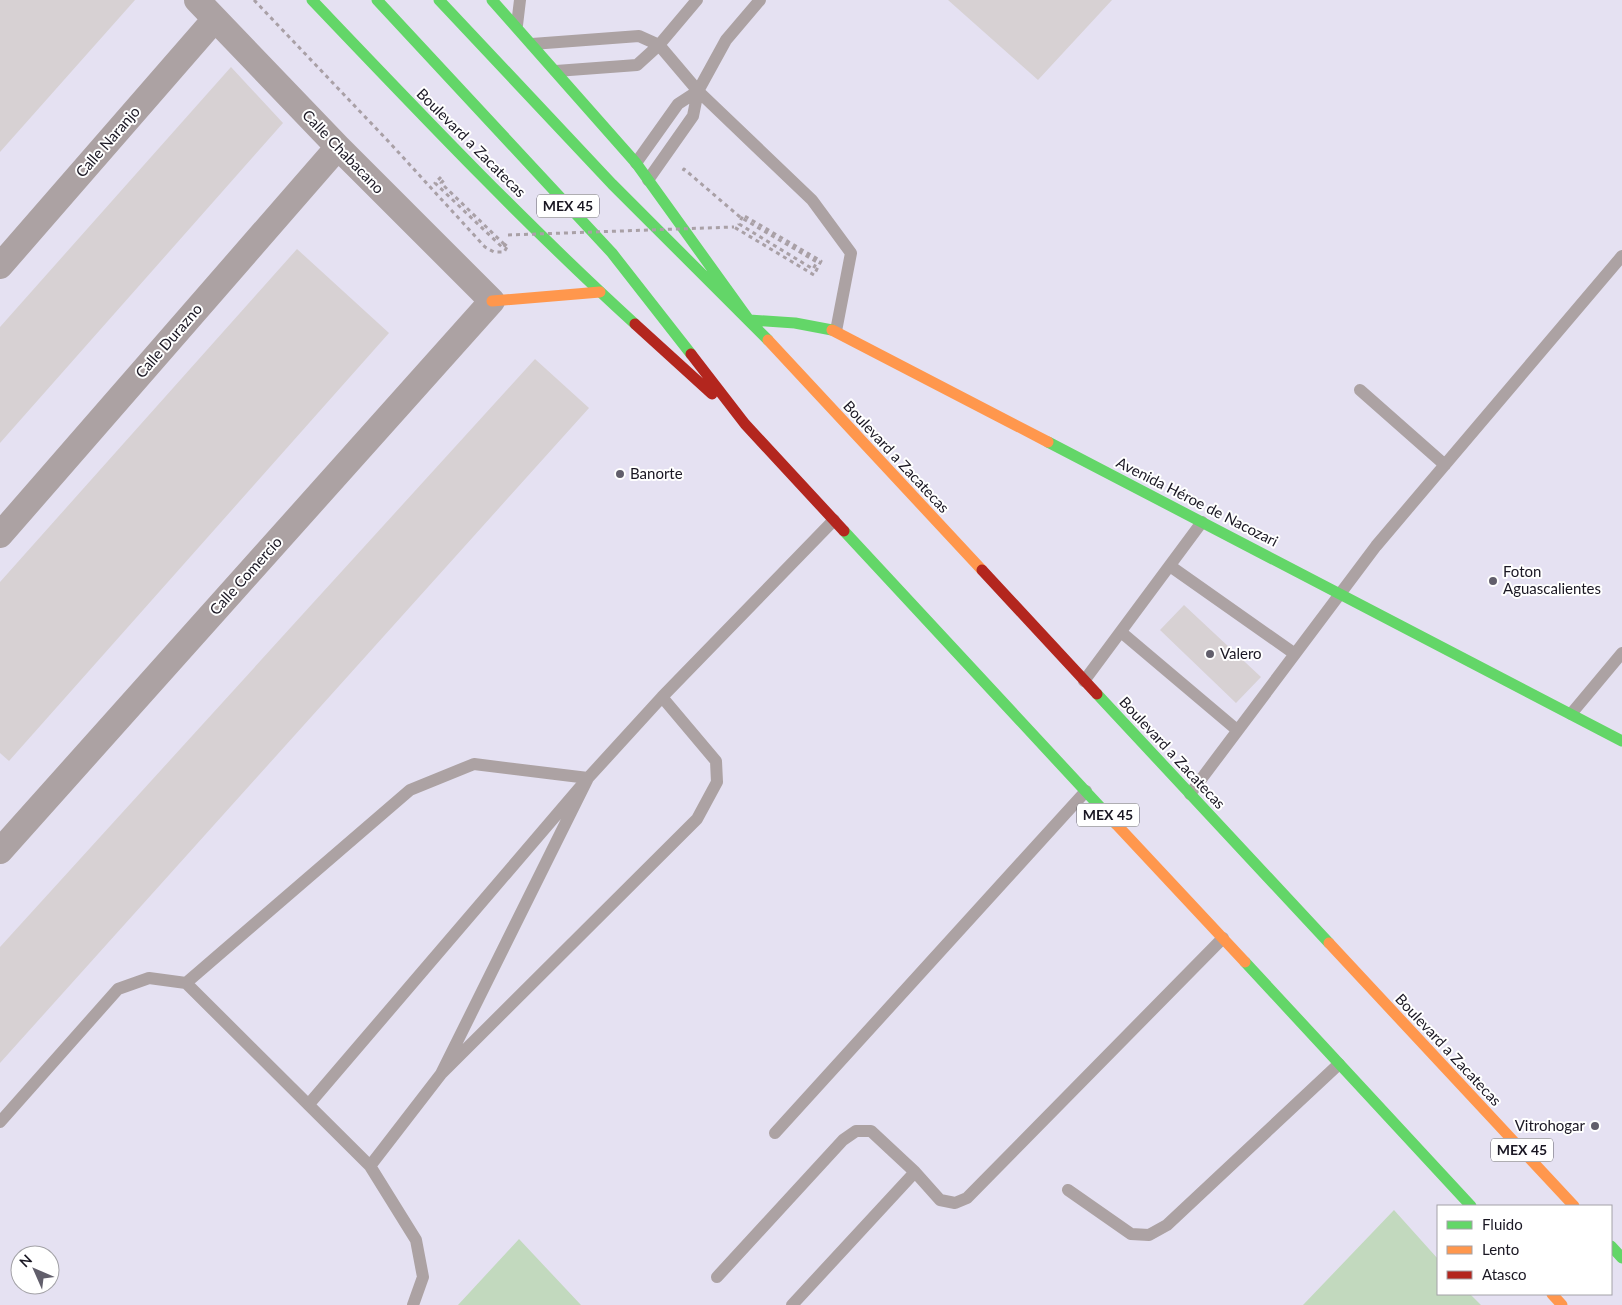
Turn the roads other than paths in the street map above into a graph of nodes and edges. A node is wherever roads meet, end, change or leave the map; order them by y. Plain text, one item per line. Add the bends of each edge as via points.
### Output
1 (197, 0) edge
2 (312, 0) edge
3 (377, 0) edge
4 (439, 0) edge
5 (492, 0) edge
6 (520, 0) edge
7 (697, 0) edge
8 (760, 0) edge
9 (215, 19) junction
10 (517, 28) junction
11 (530, 44) junction
12 (659, 45) junction
13 (555, 71) junction
14 (698, 91) junction
15 (338, 147) junction
16 (636, 163) junction
17 (648, 180) junction
18 (1622, 256) edge
19 (0, 266) edge
20 (600, 292) junction
21 (492, 301) junction
22 (749, 320) junction
23 (836, 332) junction
24 (1360, 390) dead end
25 (745, 424) junction
26 (1445, 465) junction
27 (834, 520) junction
28 (1202, 522) junction
29 (0, 535) edge
30 (1170, 566) junction
31 (1340, 594) junction
32 (1120, 632) junction
33 (1622, 653) edge
34 (1295, 654) junction
35 (1084, 681) junction
36 (662, 697) junction
37 (1571, 714) junction
38 (1237, 730) junction
39 (1622, 741) edge
40 (588, 778) junction
41 (1086, 792) junction
42 (1190, 794) junction
43 (3, 841) edge
44 (1223, 938) junction
45 (186, 983) junction
46 (1339, 1064) junction
47 (441, 1074) junction
48 (309, 1104) junction
49 (0, 1122) edge
50 (776, 1133) dead end
51 (370, 1166) junction
52 (915, 1172) junction
53 (1068, 1190) dead end
54 (1470, 1205) edge
55 (1573, 1205) edge
56 (1612, 1247) edge
57 (1622, 1258) edge
58 (717, 1278) dead end
59 (1553, 1295) edge
60 (413, 1305) edge
61 (792, 1305) edge
62 (1562, 1305) edge

1 - 9 street, Calle Chabacano
2 - 20 main road, Boulevard a Zacatecas / MEX 45 via 437,131
3 - 25 main road, Boulevard a Zacatecas / MEX 45 via 612,253
4 - 22 main road, Boulevard a Zacatecas / MEX 45 via 612,184
5 - 10 main road, Boulevard a Zacatecas / MEX 45
6 - 10 lane
7 - 12 lane
8 - 14 lane via 726,40
9 - 15 street, Calle Chabacano
9 - 19 street, Calle Naranjo
10 - 11 main road, Boulevard a Zacatecas / MEX 45
11 - 12 lane via 639,36
11 - 13 main road, Boulevard a Zacatecas / MEX 45
12 - 13 lane via 638,65
12 - 14 lane
13 - 16 main road, Boulevard a Zacatecas / MEX 45
14 - 16 lane via 678,104
14 - 17 lane via 693,116
14 - 23 lane via 812,200 851,253
15 - 21 street, Calle Chabacano
15 - 29 street, Calle Durazno
16 - 17 main road, Boulevard a Zacatecas / MEX 45
17 - 22 main road, Boulevard a Zacatecas / MEX 45
18 - 26 lane
20 - 21 main road
20 - 25 main road, Boulevard a Zacatecas / MEX 45
21 - 43 street, Calle Comercio
22 - 23 main road, Avenida Héroe de Nacozari via 795,323
22 - 35 main road, Boulevard a Zacatecas / MEX 45
23 - 28 main road, Avenida Héroe de Nacozari
24 - 26 lane
25 - 27 main road, Boulevard a Zacatecas / MEX 45
26 - 31 lane
27 - 36 lane
27 - 41 main road, Boulevard a Zacatecas / MEX 45
28 - 30 lane
28 - 31 main road, Avenida Héroe de Nacozari
30 - 32 lane
30 - 34 lane
31 - 34 lane
31 - 37 main road, Avenida Héroe de Nacozari
32 - 35 lane
32 - 38 lane
33 - 37 lane
34 - 38 lane
35 - 42 main road, Boulevard a Zacatecas / MEX 45
36 - 40 lane
36 - 47 lane via 716,761 717,782 697,819
37 - 39 main road, Avenida Héroe de Nacozari
38 - 42 lane
40 - 45 lane via 474,764 410,790
40 - 47 lane
40 - 48 lane
41 - 44 main road, Boulevard a Zacatecas / MEX 45
41 - 50 lane
42 - 55 main road, Boulevard a Zacatecas / MEX 45
44 - 46 main road, Boulevard a Zacatecas / MEX 45
44 - 52 lane via 967,1198 955,1203 940,1200
45 - 48 lane
45 - 49 lane via 149,978 118,989
46 - 53 lane via 1167,1225 1149,1235 1132,1234
46 - 54 main road, Boulevard a Zacatecas / MEX 45
47 - 51 lane
48 - 51 lane
51 - 60 lane via 416,1240 423,1276
52 - 58 lane via 871,1131 856,1131 843,1140
52 - 61 lane
56 - 57 main road
59 - 62 main road

